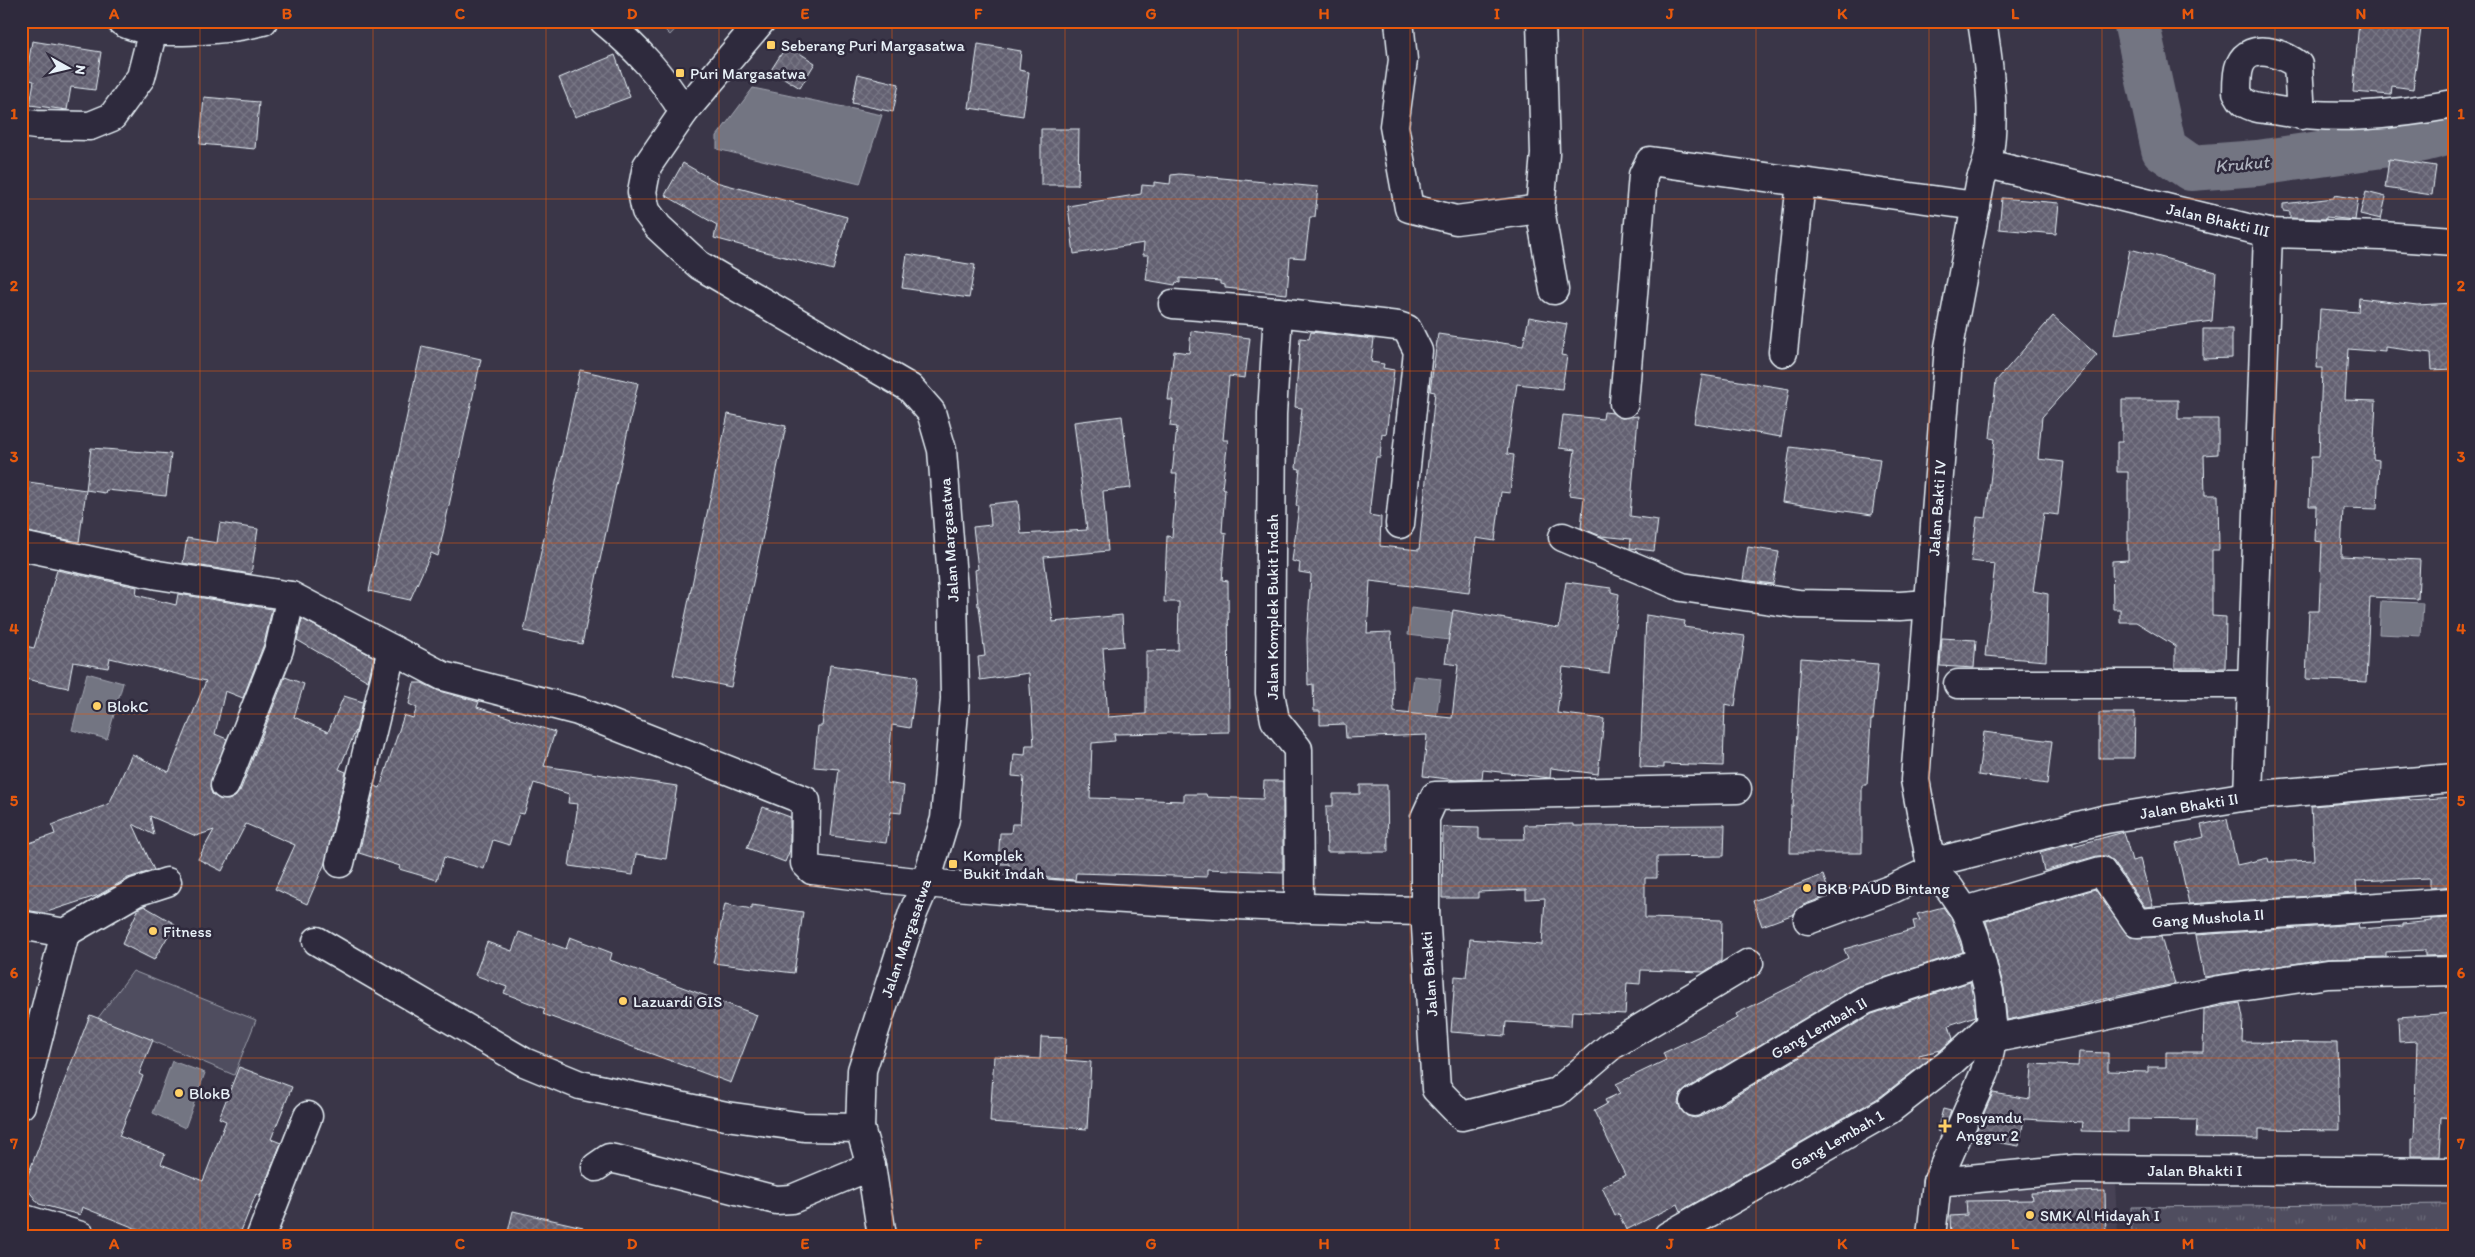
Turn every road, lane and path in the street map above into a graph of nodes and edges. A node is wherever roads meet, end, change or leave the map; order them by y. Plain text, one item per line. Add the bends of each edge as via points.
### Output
1 (121, 21) edge
2 (263, 21) edge
3 (604, 21) edge
4 (761, 21) edge
5 (1399, 21) edge
6 (1541, 21) edge
7 (1982, 21) edge
8 (153, 30) junction
9 (2454, 104) edge
10 (684, 112) junction
11 (2301, 115) dead end
12 (21, 123) edge
13 (1988, 164) junction
14 (1801, 182) junction
15 (1976, 206) junction
16 (1540, 208) junction
17 (2268, 233) junction
18 (2454, 241) edge
19 (1554, 290) dead end
20 (1173, 304) dead end
21 (1278, 312) junction
22 (1783, 352) dead end
23 (1624, 403) dead end
24 (1400, 524) dead end
25 (1563, 537) dead end
26 (21, 546) edge
27 (291, 596) junction
28 (1929, 604) junction
29 (392, 649) junction
30 (1958, 684) dead end
31 (2252, 684) junction
32 (2454, 778) edge
33 (225, 785) dead end
34 (1737, 789) dead end
35 (2248, 796) junction
36 (1931, 862) junction
37 (340, 863) dead end
38 (167, 882) dead end
39 (925, 885) junction
40 (2454, 902) edge
41 (1299, 908) junction
42 (1425, 911) junction
43 (1965, 911) junction
44 (1808, 920) dead end
45 (21, 925) edge
46 (65, 933) junction
47 (317, 941) dead end
48 (1981, 962) junction
49 (1748, 963) dead end
50 (2454, 971) edge
51 (1992, 1032) junction
52 (1694, 1102) dead end
53 (21, 1105) edge
54 (308, 1116) dead end
55 (860, 1128) junction
56 (871, 1166) junction
57 (596, 1167) dead end
58 (2454, 1172) edge
59 (1937, 1182) junction
60 (21, 1218) edge
61 (81, 1236) edge
62 (261, 1236) edge
63 (882, 1236) edge
64 (1668, 1236) edge
65 (1931, 1236) edge

1 - 8 street via 131,27
2 - 8 street via 234,28
3 - 10 street via 627,40 664,80
4 - 10 street, Jalan Margasatwa
5 - 16 street via 1403,60 1394,126 1408,208 1456,220
6 - 16 street via 1545,154
7 - 13 street, Jalan Bakti IV via 1987,50 1991,126
8 - 12 street via 141,78 112,117 90,126
9 - 11 street via 2401,114
10 - 39 street, Jalan Margasatwa via 647,166 642,192 646,211 658,227 699,264 910,388 931,412 942,450 953,592 955,699 946,819
13 - 15 street, Jalan Bakti IV via 1981,179
13 - 17 street, Jalan Bhakti III
14 - 15 street
14 - 22 street
14 - 23 street via 1650,161 1643,175
15 - 28 street, Jalan Bakti IV via 1950,347
16 - 19 street
17 - 18 street, Jalan Bhakti III
17 - 31 street
20 - 21 street
21 - 24 street via 1398,326 1407,329 1414,338 1418,351
21 - 41 street, Jalan Komplek Bukit Indah via 1272,414 1270,693 1275,720 1298,749
25 - 28 street via 1682,587 1799,604
26 - 27 street via 158,576
27 - 29 street
27 - 33 street via 279,648
28 - 36 street, Jalan Bakti IV via 1915,780
29 - 37 street
29 - 39 street via 443,676 578,711 806,801 805,863 812,870
30 - 31 street
31 - 35 street
32 - 35 street, Jalan Bhakti II
34 - 42 street, Jalan Bhakti via 1435,796 1424,818
35 - 36 street, Jalan Bhakti II via 2106,819
36 - 43 street
36 - 44 street via 1892,889
38 - 46 street via 136,892
39 - 41 street
39 - 55 street, Jalan Margasatwa via 862,1070
40 - 43 street, Gang Mushola II via 2137,923 2101,871
41 - 42 street
42 - 49 street, Jalan Bhakti via 1436,1089 1462,1116 1557,1092 1611,1046
43 - 48 street
45 - 46 street
46 - 53 street
47 - 55 street via 524,1062 580,1085 726,1116 804,1127
48 - 51 street via 1989,992
48 - 52 street, Gang Lembah II via 1865,1000
50 - 51 street via 2308,976 2220,990 2091,1019
51 - 59 street via 1985,1072
51 - 64 street, Gang Lembah 1 via 1889,1110
54 - 62 street
55 - 56 street, Jalan Margasatwa
56 - 57 street via 792,1199 776,1200 609,1158
56 - 63 street, Jalan Margasatwa
58 - 59 street, Jalan Bhakti I via 2075,1169
59 - 65 street
60 - 61 street

